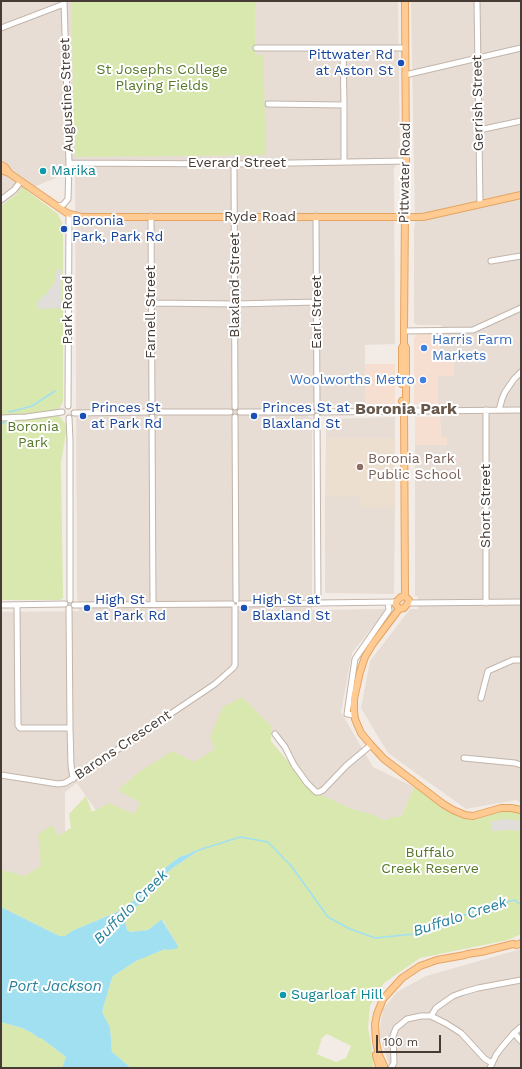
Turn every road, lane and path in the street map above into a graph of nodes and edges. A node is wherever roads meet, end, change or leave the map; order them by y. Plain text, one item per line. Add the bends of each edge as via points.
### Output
1 (405, 1) edge
2 (477, 1) edge
3 (64, 3) edge
4 (1, 28) edge
5 (256, 48) dead end
6 (405, 48) junction
7 (521, 48) edge
8 (343, 49) junction
9 (477, 58) junction
10 (405, 75) junction
11 (268, 104) dead end
12 (344, 105) junction
13 (521, 121) edge
14 (479, 130) junction
15 (406, 161) junction
16 (344, 162) junction
17 (69, 163) junction
18 (234, 164) junction
19 (1, 165) edge
20 (1, 170) edge
21 (9, 173) junction
22 (21, 181) junction
23 (521, 195) edge
24 (1, 200) edge
25 (480, 204) junction
26 (57, 206) junction
27 (69, 214) junction
28 (151, 216) junction
29 (316, 216) junction
30 (234, 217) junction
31 (404, 217) junction
32 (521, 256) edge
33 (491, 261) dead end
34 (317, 302) junction
35 (151, 303) junction
36 (235, 304) junction
37 (521, 308) edge
38 (404, 331) junction
39 (521, 372) edge
40 (68, 406) junction
41 (235, 407) junction
42 (317, 407) junction
43 (152, 408) junction
44 (486, 410) junction
45 (499, 410) junction
46 (521, 410) edge
47 (404, 411) junction
48 (62, 412) junction
49 (147, 412) junction
50 (157, 412) junction
51 (230, 412) junction
52 (240, 412) junction
53 (312, 412) junction
54 (322, 412) junction
55 (74, 413) junction
56 (317, 416) junction
57 (152, 417) junction
58 (235, 417) junction
59 (1, 418) edge
60 (69, 418) junction
61 (405, 596) junction
62 (388, 602) junction
63 (396, 602) junction
64 (486, 602) junction
65 (521, 602) edge
66 (318, 603) junction
67 (408, 603) junction
68 (70, 604) junction
69 (153, 604) junction
70 (236, 604) junction
71 (1, 605) edge
72 (17, 605) junction
73 (399, 609) junction
74 (521, 660) edge
75 (481, 698) dead end
76 (354, 715) junction
77 (70, 728) junction
78 (275, 734) dead end
79 (371, 745) junction
80 (464, 758) dead end
81 (521, 765) edge
82 (1, 775) edge
83 (73, 779) junction
84 (521, 810) edge
85 (521, 940) edge
86 (521, 943) edge
87 (513, 944) junction
88 (521, 980) edge
89 (431, 1016) junction
90 (521, 1027) edge
91 (514, 1033) junction
92 (521, 1042) edge
93 (491, 1066) edge
94 (384, 1068) edge

1 - 6 main road, Pittwater Road
2 - 9 street, Gerrish Street
3 - 4 street
3 - 17 street, Augustine Street
5 - 8 street
6 - 8 street
6 - 10 main road, Pittwater Road
7 - 9 street
8 - 12 street
9 - 10 street
9 - 14 street, Gerrish Street
10 - 15 main road, Pittwater Road
11 - 12 street
12 - 16 street
13 - 14 street
14 - 25 street, Gerrish Street
15 - 16 street, Everard Street
15 - 31 main road, Pittwater Road
16 - 18 street, Everard Street
17 - 18 street, Everard Street
17 - 26 street, Augustine Street via 68,199 62,206
18 - 30 street, Blaxland Street
19 - 21 main road, Ryde Road
20 - 21 main road, Ryde Road
21 - 22 main road, Ryde Road
22 - 24 street
22 - 26 main road, Ryde Road
23 - 25 main road, Ryde Road
25 - 31 main road, Ryde Road via 422,217
26 - 27 main road, Ryde Road
27 - 28 main road, Ryde Road via 82,217
27 - 40 street, Park Road
28 - 30 main road, Ryde Road
28 - 35 street, Farnell Street
29 - 30 main road, Ryde Road
29 - 31 main road, Ryde Road
29 - 34 street, Earl Street
30 - 36 street, Blaxland Street
31 - 38 main road, Pittwater Road
32 - 33 street
34 - 36 street
34 - 42 street, Earl Street
35 - 36 street
35 - 43 street, Farnell Street
36 - 41 street, Blaxland Street
37 - 38 street via 473,330
38 - 47 main road, Pittwater Road
39 - 45 street via 505,392
40 - 48 street
40 - 55 street
41 - 51 street via 231,408
41 - 52 street via 239,408
42 - 53 street
42 - 54 street
43 - 49 street
43 - 50 street
44 - 45 street
44 - 47 street
44 - 64 street, Short Street
45 - 46 street
47 - 54 street
47 - 61 main road, Pittwater Road
48 - 59 street
48 - 60 street via 64,417
49 - 55 street
49 - 57 street
50 - 51 street
50 - 57 street
51 - 58 street
52 - 53 street
52 - 58 street
53 - 56 street
54 - 56 street
55 - 60 street
56 - 66 street
57 - 69 street
58 - 70 street
60 - 68 street
61 - 63 main road
61 - 67 main road via 409,600
62 - 63 street
62 - 66 street
62 - 76 street via 388,610 355,660 347,714
63 - 73 main road
64 - 65 street
64 - 67 street
66 - 70 street
67 - 73 main road
68 - 69 street
68 - 72 street
68 - 77 street
69 - 70 street
70 - 83 street, Barons Crescent via 236,661 233,668 215,684
71 - 72 street
72 - 77 street via 18,725 20,728
73 - 76 main road via 372,645 362,664 354,699
74 - 75 street via 513,660 488,671
76 - 79 main road via 361,733
77 - 83 street
78 - 79 street via 294,765 316,792 323,790
79 - 84 main road via 384,759 457,812 473,816 501,808
80 - 81 street
82 - 83 street, Barons Crescent via 58,784
85 - 87 main road
86 - 87 main road
87 - 94 main road via 467,954 449,954 428,960 406,972 388,989 378,1004 372,1024 373,1042
88 - 89 street via 478,988 453,996 436,1008
89 - 93 street via 461,1033
89 - 94 street via 407,1019 396,1028 393,1036 394,1063
90 - 91 street
91 - 92 street
91 - 93 street

